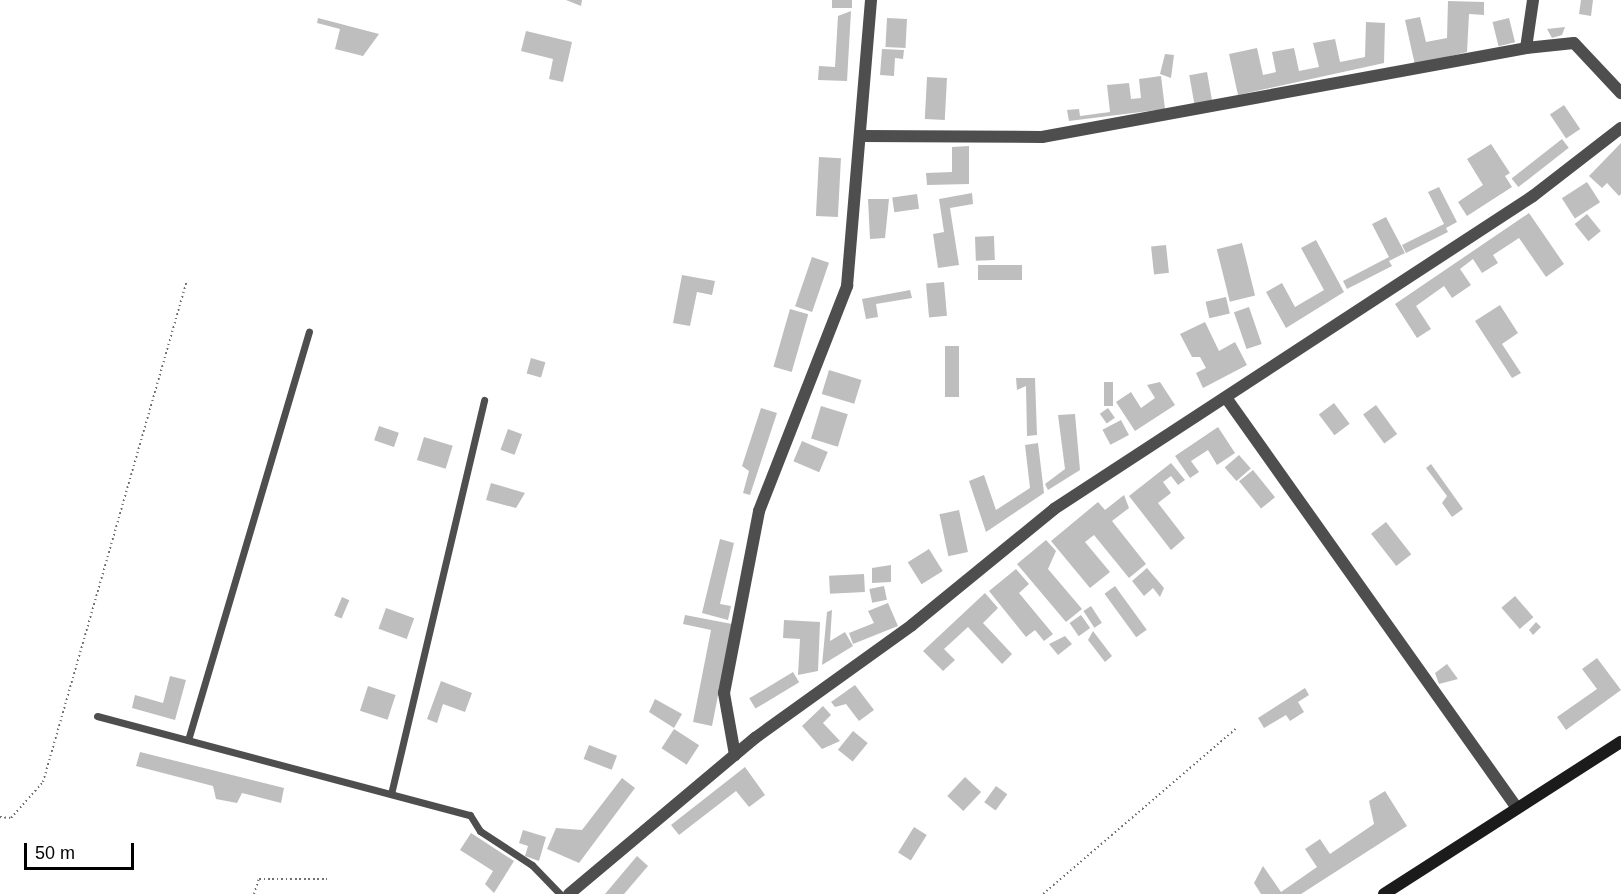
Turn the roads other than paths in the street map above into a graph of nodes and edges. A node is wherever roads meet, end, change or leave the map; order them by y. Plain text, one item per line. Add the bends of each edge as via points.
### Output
1 (871, 0) edge
2 (1533, 0) edge
3 (1526, 48) junction
4 (1621, 93) edge
5 (1621, 128) edge
6 (860, 136) junction
7 (309, 332) dead end
8 (1227, 399) junction
9 (484, 400) dead end
10 (97, 716) dead end
11 (189, 740) junction
12 (1621, 742) edge
13 (735, 754) junction
14 (391, 794) junction
15 (1516, 808) junction
16 (560, 894) edge
17 (569, 894) edge
18 (1384, 894) edge

1 - 6 street
2 - 3 street
3 - 4 street via 1574,43
3 - 6 street via 1042,137
5 - 8 street via 1533,196
6 - 13 street via 847,286 759,511 724,693
7 - 11 lane
8 - 13 street via 1054,509 912,625
8 - 15 street
9 - 14 lane
10 - 11 lane
11 - 14 lane
12 - 15 main road
13 - 17 street
14 - 16 lane via 470,815 480,831 532,865
15 - 18 main road

